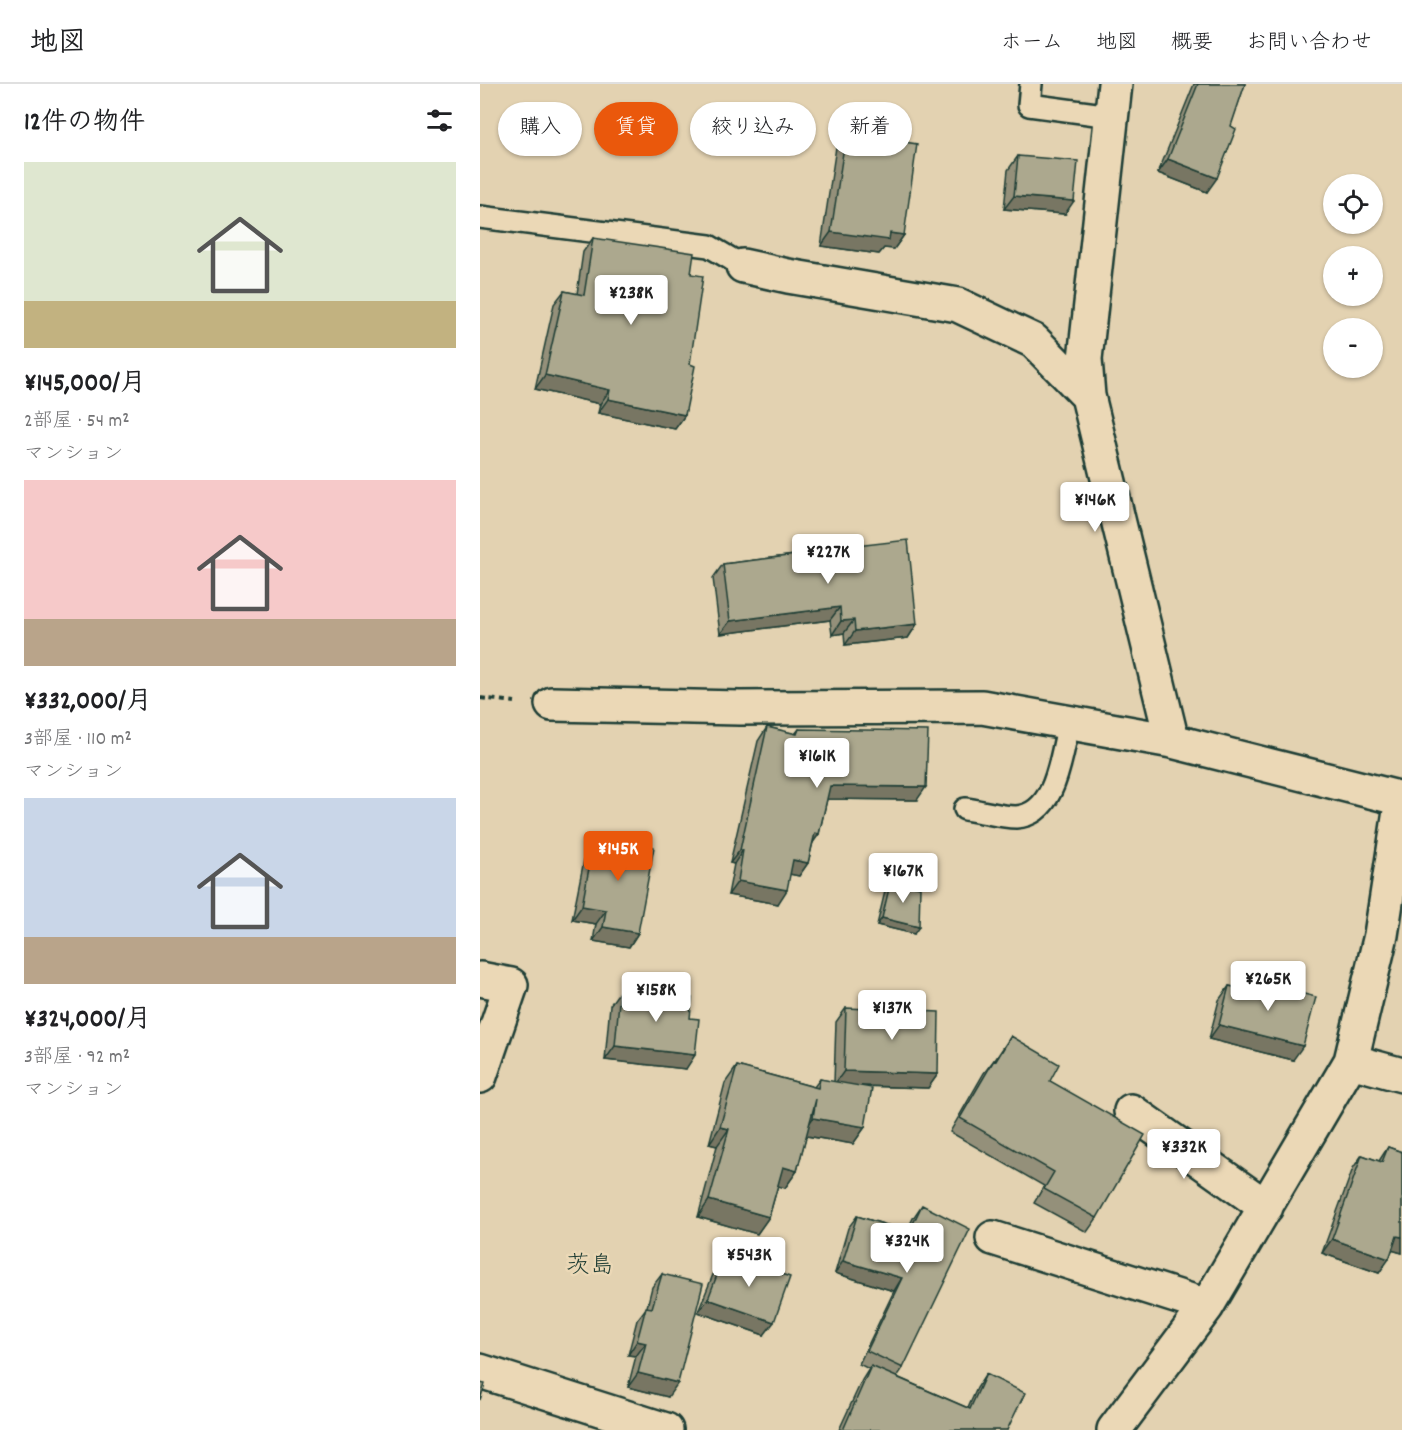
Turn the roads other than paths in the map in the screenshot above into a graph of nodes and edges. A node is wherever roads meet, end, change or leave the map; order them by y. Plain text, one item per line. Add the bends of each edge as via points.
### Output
1 (1031, 84) edge
2 (1115, 84) edge
3 (1111, 116) junction
4 (480, 217) edge
5 (743, 266) joint
6 (1088, 396) junction
7 (552, 704) dead end
8 (1069, 723) junction
9 (1172, 741) junction
10 (1402, 799) edge
11 (965, 809) dead end
12 (480, 979) edge
13 (1351, 1061) junction
14 (1402, 1075) edge
15 (480, 1077) edge
16 (1131, 1111) dead end
17 (1266, 1207) junction
18 (993, 1238) dead end
19 (1207, 1306) junction
20 (480, 1371) edge
21 (666, 1430) edge
22 (1114, 1430) edge

1 - 3 lane via 1029,105
2 - 3 street
3 - 6 street via 1085,359
4 - 5 lane via 709,246
5 - 6 street via 958,305 1034,341
6 - 9 street
7 - 8 street via 982,708
8 - 9 street
8 - 11 lane via 1051,794 1036,811 1016,817
9 - 10 street
10 - 13 street via 1381,935
12 - 15 street via 511,985
13 - 14 street
13 - 17 street
16 - 17 street
17 - 19 street
18 - 19 street
19 - 22 street
20 - 21 street

